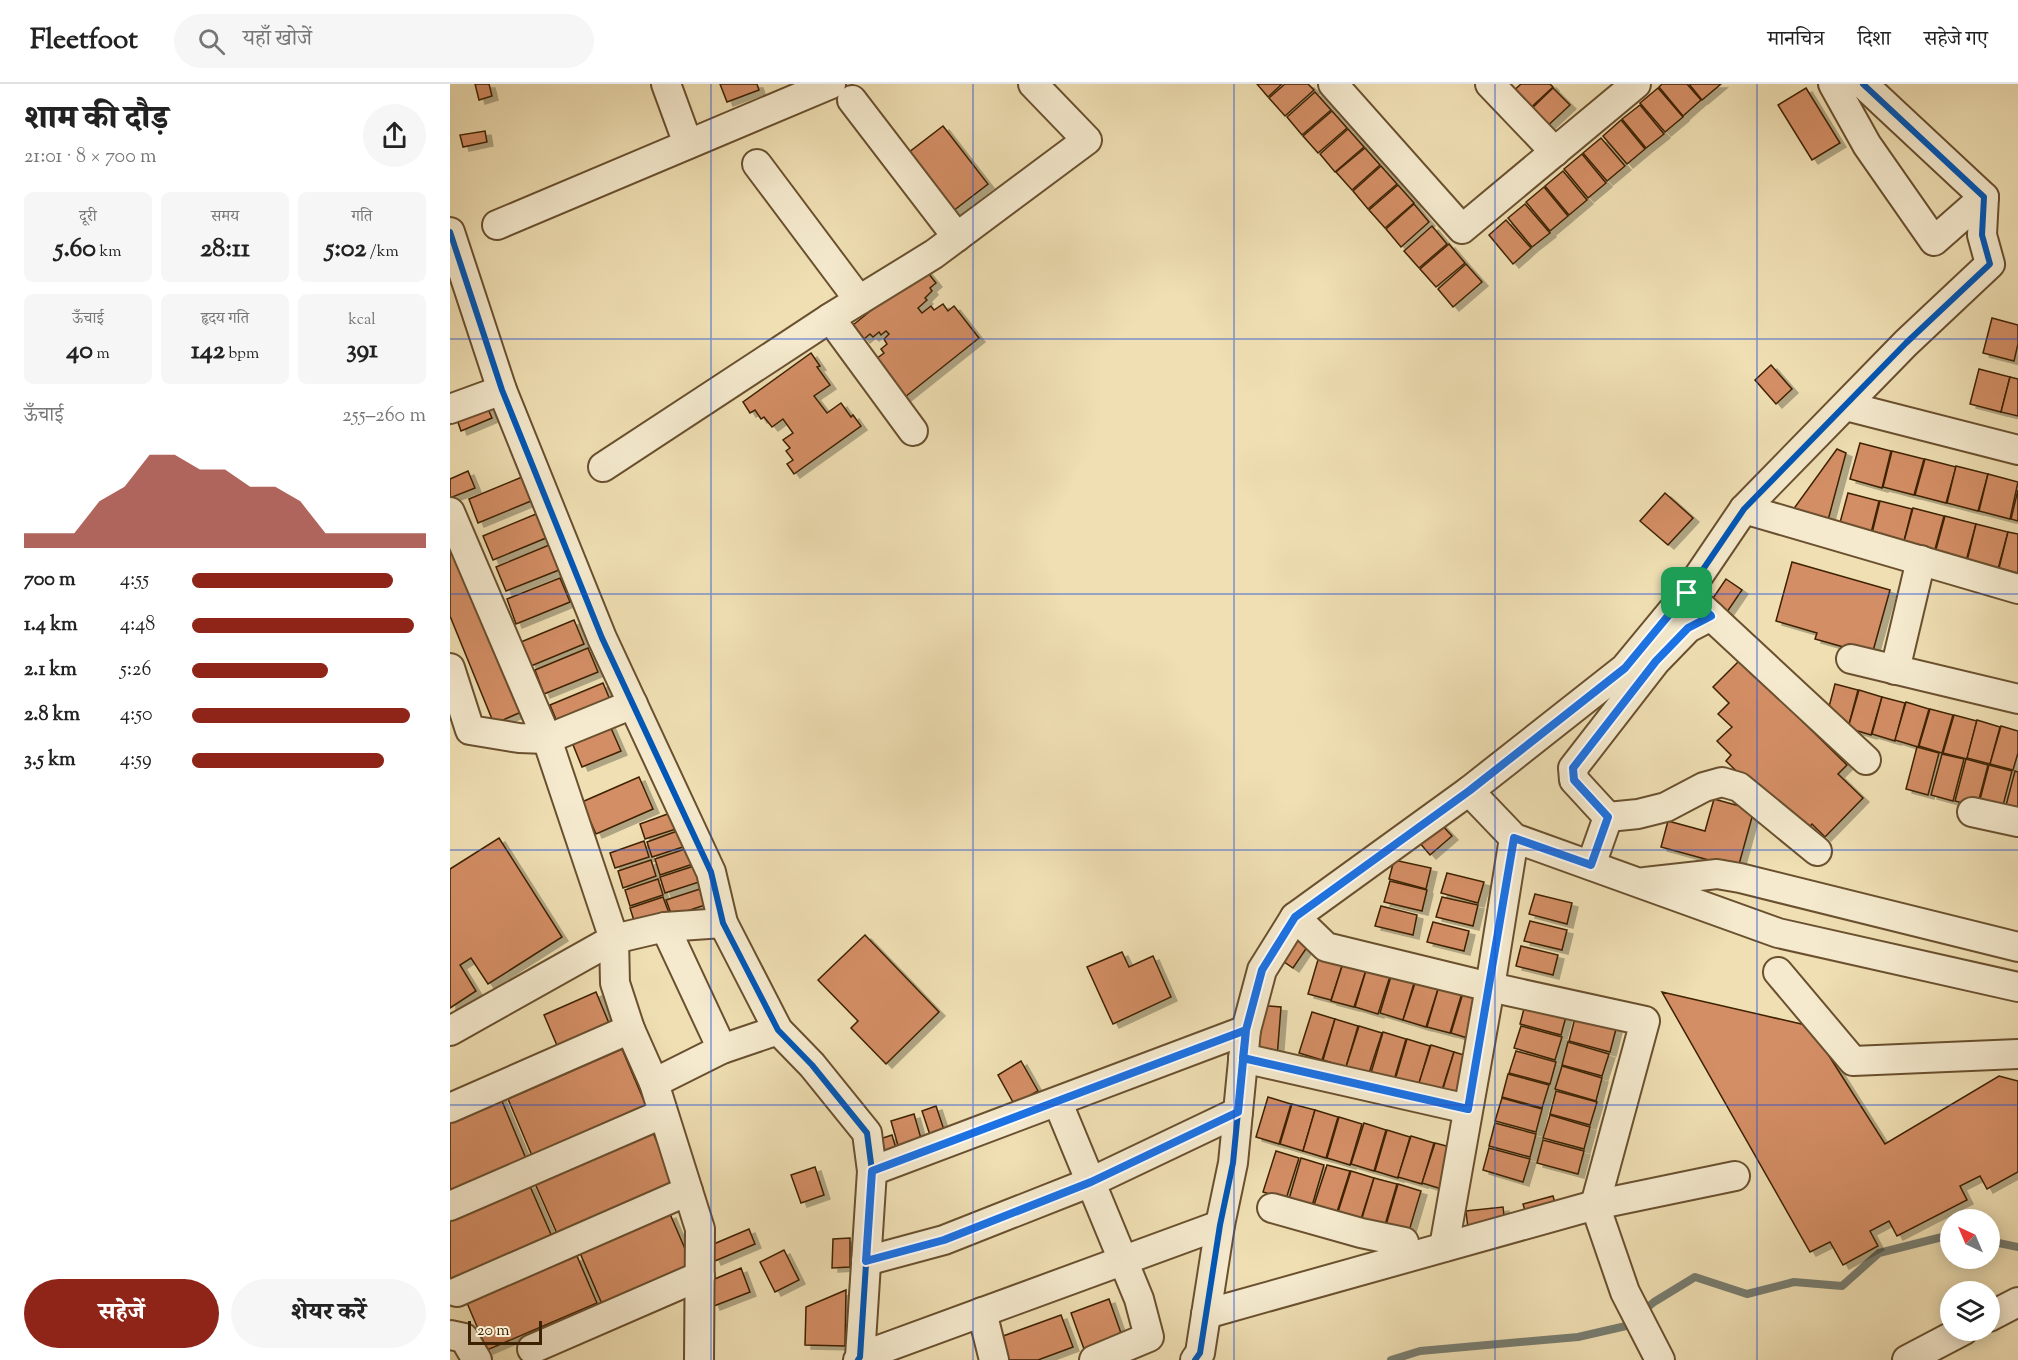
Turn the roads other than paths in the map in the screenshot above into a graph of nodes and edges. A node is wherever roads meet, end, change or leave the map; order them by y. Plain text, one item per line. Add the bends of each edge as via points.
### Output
1 (666, 84) edge
2 (1033, 84) edge
3 (1333, 84) edge
4 (1490, 84) edge
5 (1636, 84) edge
6 (1833, 84) edge
7 (1863, 84) edge
8 (801, 90) edge
9 (841, 92) edge
10 (688, 144) junction
11 (1555, 152) junction
12 (757, 164) dead end
13 (1984, 197) junction
14 (497, 225) dead end
15 (450, 232) edge
16 (957, 237) junction
17 (859, 300) junction
18 (830, 318) junction
19 (502, 390) junction
20 (1846, 406) junction
21 (450, 409) edge
22 (913, 431) dead end
23 (2018, 450) edge
24 (603, 467) dead end
25 (1744, 509) junction
26 (450, 512) edge
27 (1921, 560) junction
28 (2018, 589) edge
29 (1687, 593) junction
30 (1711, 616) junction
31 (1851, 659) dead end
32 (450, 670) edge
33 (1895, 670) junction
34 (2018, 699) edge
35 (633, 704) junction
36 (460, 736) edge
37 (547, 739) junction
38 (1866, 760) dead end
39 (1469, 791) junction
40 (1972, 812) dead end
41 (1608, 817) junction
42 (2018, 822) edge
43 (1514, 838) junction
44 (1817, 851) dead end
45 (1591, 865) junction
46 (1640, 883) junction
47 (1295, 917) junction
48 (723, 923) junction
49 (665, 927) junction
50 (614, 939) junction
51 (2018, 947) edge
52 (1778, 972) dead end
53 (1490, 987) junction
54 (2018, 987) edge
55 (630, 1029) junction
56 (778, 1029) junction
57 (450, 1031) edge
58 (1245, 1044) junction
59 (722, 1049) junction
60 (2018, 1054) edge
61 (654, 1083) junction
62 (1058, 1103) junction
63 (450, 1108) edge
64 (1468, 1109) junction
65 (1238, 1112) junction
66 (662, 1114) junction
67 (872, 1171) junction
68 (1735, 1176) dead end
69 (1091, 1182) junction
70 (688, 1191) junction
71 (1595, 1205) junction
72 (450, 1206) edge
73 (1272, 1208) dead end
74 (1220, 1225) junction
75 (1362, 1233) junction
76 (1404, 1242) dead end
77 (1444, 1247) junction
78 (1123, 1260) junction
79 (866, 1261) junction
80 (1385, 1263) junction
81 (700, 1276) junction
82 (457, 1292) dead end
83 (2018, 1302) edge
84 (2000, 1311) edge
85 (982, 1312) junction
86 (1206, 1314) junction
87 (450, 1335) edge
88 (1943, 1341) edge
89 (532, 1349) dead end
90 (1154, 1349) edge
91 (859, 1359) edge
92 (477, 1360) edge
93 (699, 1360) edge
94 (994, 1360) edge
95 (1094, 1360) edge
96 (1195, 1360) edge
97 (1660, 1360) edge
98 (1907, 1360) edge

1 - 10 street
2 - 16 street via 1087,140
3 - 11 street via 1462,229
4 - 11 street
5 - 11 street
6 - 13 street via 1868,145 1934,241
7 - 13 street
8 - 9 street
8 - 10 street
9 - 16 street
10 - 14 street
12 - 17 street
13 - 20 street via 1982,235 1990,264
15 - 19 street
16 - 17 street
17 - 18 street
18 - 22 street
18 - 24 street
19 - 21 street
19 - 35 street via 602,638
20 - 23 street
20 - 25 street
25 - 27 street
25 - 29 street
26 - 37 street
27 - 28 street
27 - 33 street
29 - 30 street
29 - 39 street via 1625,668
30 - 38 street
30 - 41 street via 1688,628 1656,661 1573,768 1574,780
31 - 33 street
32 - 36 street
33 - 34 street
35 - 37 street
35 - 48 street via 711,872
36 - 37 street
37 - 50 street
39 - 43 street
39 - 47 street
40 - 42 street
41 - 44 street via 1666,807 1722,782 1739,787
41 - 45 street
43 - 45 street
43 - 53 street
45 - 46 street
46 - 51 street via 1717,874
46 - 54 street via 1778,933
47 - 53 street via 1326,947
47 - 58 street via 1262,970
48 - 49 street
48 - 56 street
49 - 50 street
49 - 59 street
50 - 55 street via 615,983
50 - 57 street
52 - 60 street via 1853,1061
53 - 64 street
53 - 71 street via 1645,1021
55 - 61 street
55 - 63 street
56 - 59 street
56 - 67 street via 867,1133
58 - 62 street
58 - 64 street
58 - 65 street
59 - 61 street
61 - 66 street
62 - 67 street
62 - 69 street
64 - 77 street
65 - 69 street
65 - 74 street via 1233,1163
66 - 70 street
66 - 72 street
67 - 79 street
68 - 71 street
69 - 78 street
69 - 79 street via 944,1240
70 - 81 street via 700,1229
70 - 82 street
71 - 77 street
71 - 97 street via 1625,1292
73 - 75 street
74 - 78 street
74 - 86 street
75 - 76 street
75 - 80 street
77 - 80 street
78 - 85 street
78 - 90 street
79 - 91 street
80 - 86 street
81 - 89 street
81 - 93 street
83 - 84 street
85 - 91 street
85 - 94 street
86 - 96 street via 1200,1353
87 - 92 street via 464,1338
88 - 98 street
90 - 95 street

